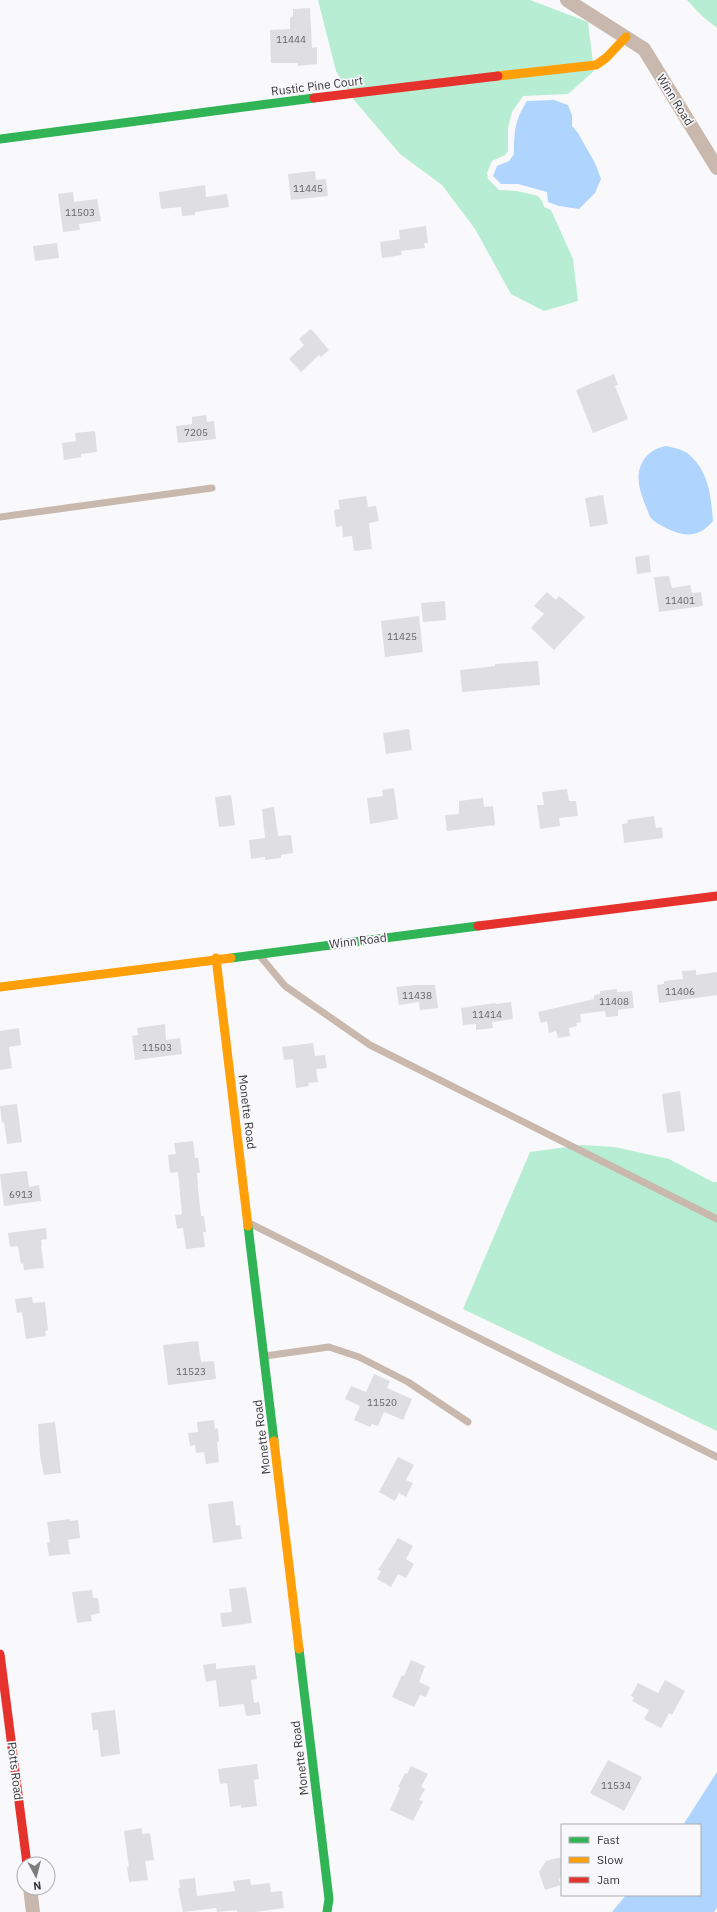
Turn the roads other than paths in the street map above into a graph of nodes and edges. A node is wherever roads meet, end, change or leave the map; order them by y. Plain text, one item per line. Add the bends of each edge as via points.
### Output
1 (567, 0) edge
2 (626, 37) junction
3 (0, 139) edge
4 (717, 168) edge
5 (212, 488) dead end
6 (0, 517) edge
7 (717, 896) edge
8 (257, 953) junction
9 (216, 958) junction
10 (0, 987) edge
11 (717, 1219) edge
12 (249, 1223) junction
13 (265, 1356) junction
14 (468, 1422) dead end
15 (717, 1457) edge
16 (0, 1654) edge
17 (26, 1856) edge
18 (31, 1896) edge
19 (33, 1912) edge
20 (327, 1912) edge

1 - 2 street, Winn Road
2 - 3 street, Rustic Pine Court via 596,65 344,94
2 - 4 street, Winn Road via 644,49
5 - 6 lane
7 - 8 street, Winn Road
8 - 9 street, Winn Road
8 - 11 lane via 286,986 370,1045
9 - 10 street, Winn Road
9 - 12 street, Monette Road
12 - 13 street, Monette Road
12 - 15 lane
13 - 14 lane via 330,1347 359,1357 408,1382
13 - 20 street, Monette Road via 328,1891
16 - 17 street, Potts Road
18 - 19 street

